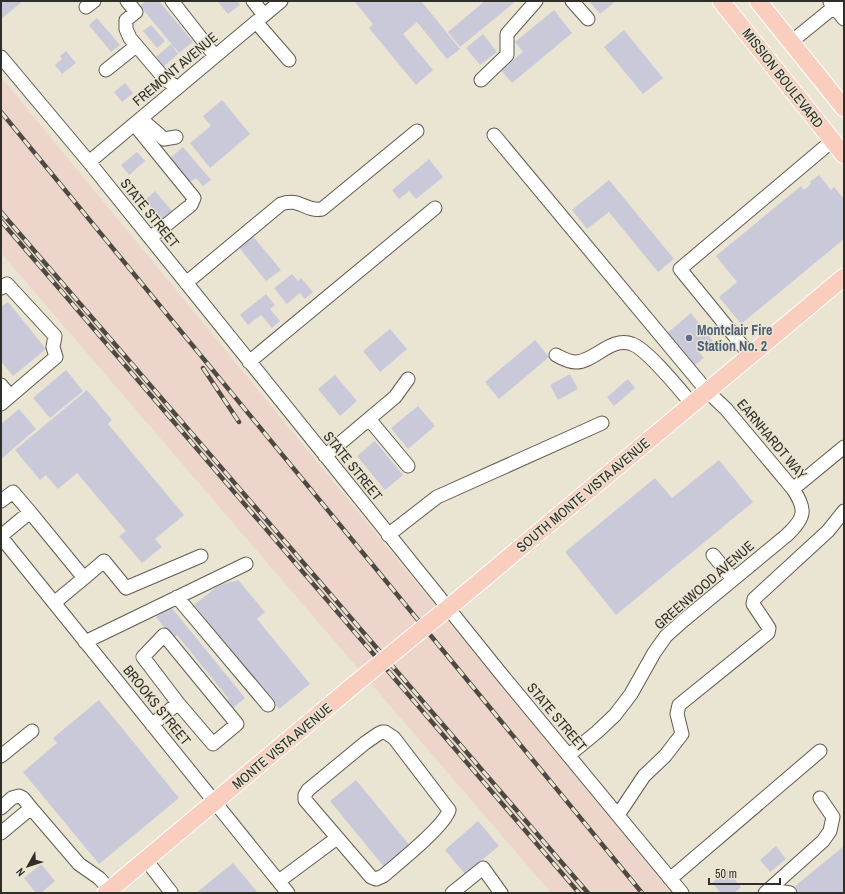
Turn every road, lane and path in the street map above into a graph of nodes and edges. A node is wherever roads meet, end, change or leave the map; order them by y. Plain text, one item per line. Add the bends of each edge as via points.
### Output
1 (127, 1) edge
2 (172, 1) edge
3 (253, 1) edge
4 (281, 1) edge
5 (536, 1) edge
6 (572, 1) edge
7 (721, 1) edge
8 (758, 1) edge
9 (836, 4) edge
10 (260, 19) junction
11 (588, 19) dead end
12 (844, 19) edge
13 (791, 42) junction
14 (136, 46) junction
15 (215, 56) junction
16 (1, 57) edge
17 (289, 60) dead end
18 (106, 70) dead end
19 (481, 80) dead end
20 (177, 88) junction
21 (844, 108) edge
22 (137, 121) junction
23 (417, 131) dead end
24 (494, 135) dead end
25 (176, 136) dead end
26 (832, 141) junction
27 (844, 155) edge
28 (89, 162) junction
29 (435, 208) dead end
30 (150, 238) junction
31 (844, 277) edge
32 (186, 283) junction
33 (1, 288) edge
34 (556, 355) dead end
35 (750, 355) junction
36 (249, 362) junction
37 (408, 379) dead end
38 (1, 385) edge
39 (707, 391) junction
40 (6, 400) edge
41 (692, 404) junction
42 (369, 419) junction
43 (602, 423) dead end
44 (844, 447) edge
45 (325, 456) junction
46 (408, 466) dead end
47 (793, 489) junction
48 (1, 501) edge
49 (844, 511) edge
50 (30, 512) junction
51 (803, 514) joint
52 (388, 535) junction
53 (1, 537) edge
54 (713, 555) dead end
55 (200, 556) dead end
56 (246, 564) dead end
57 (84, 578) junction
58 (733, 579) junction
59 (177, 597) junction
60 (459, 598) joint
61 (54, 602) junction
62 (85, 642) junction
63 (178, 703) junction
64 (268, 705) dead end
65 (152, 724) junction
66 (32, 731) dead end
67 (820, 751) dead end
68 (569, 755) junction
69 (1, 756) edge
70 (820, 798) dead end
71 (215, 802) junction
72 (1, 808) edge
73 (31, 808) junction
74 (618, 815) junction
75 (1, 833) edge
76 (337, 838) junction
77 (146, 860) junction
78 (670, 878) junction
79 (279, 881) junction
80 (108, 891) edge
81 (171, 892) dead end
82 (288, 893) edge
83 (452, 893) edge
84 (501, 893) edge
85 (682, 893) edge
86 (765, 893) edge
87 (780, 893) edge
88 (790, 893) edge

1 - 14 street via 136,12 126,20 126,28
2 - 15 street
3 - 10 street
4 - 10 street, FREMONT AVENUE
5 - 19 street via 507,34 507,55
6 - 11 street
7 - 26 main road, MISSION BOULEVARD
8 - 13 main road
9 - 12 street
9 - 13 street
10 - 15 street, FREMONT AVENUE
10 - 17 street
13 - 21 main road
14 - 18 street
14 - 20 street via 164,78
15 - 20 street, FREMONT AVENUE
16 - 28 street, STATE STREET
20 - 22 street, FREMONT AVENUE
22 - 25 street via 164,139
22 - 28 street, FREMONT AVENUE
22 - 30 street via 194,198 191,204
23 - 32 street via 322,208 315,210 289,201 281,204
24 - 39 street, EARNHARDT WAY
26 - 27 main road, MISSION BOULEVARD
26 - 35 street via 680,269
28 - 30 street, STATE STREET
29 - 36 street
30 - 32 street, STATE STREET
31 - 35 main road
32 - 36 street, STATE STREET
33 - 40 street via 7,284 55,336 53,347 56,357
34 - 41 street via 574,362 624,341 634,344 644,351
35 - 39 main road
36 - 45 street, STATE STREET
37 - 42 street via 395,397
38 - 40 street
39 - 41 main road, SOUTH MONTE VISTA AVENUE
39 - 47 street, EARNHARDT WAY
41 - 60 main road, SOUTH MONTE VISTA AVENUE
42 - 45 street
42 - 46 street
43 - 52 street via 437,497
44 - 47 street
45 - 52 street, STATE STREET
47 - 51 street, EARNHARDT WAY via 801,501
48 - 50 street via 13,492
49 - 74 street via 828,531 754,599 753,604 769,628 768,632 679,705 677,714 682,734 665,756 644,776
50 - 53 street
50 - 57 street
51 - 58 street, GREENWOOD AVENUE via 798,525
52 - 68 street, STATE STREET
53 - 61 street, BROOKS STREET
54 - 58 street
55 - 57 street via 126,588 104,561
56 - 59 street
57 - 61 street
58 - 68 street, GREENWOOD AVENUE via 666,636 631,694 615,715
59 - 62 street
59 - 64 street
60 - 71 main road, MONTE VISTA AVENUE, bridge
61 - 62 street, BROOKS STREET
62 - 65 street, BROOKS STREET
63 - 63 street via 213,744 237,724 164,635 143,657
63 - 65 street
65 - 71 street, BROOKS STREET
66 - 69 street
67 - 78 street
68 - 74 street, STATE STREET
70 - 86 street via 833,817 830,831 823,841
71 - 77 main road, MONTE VISTA AVENUE
71 - 79 street, BROOKS STREET
72 - 73 street via 12,798 19,796
73 - 75 street
73 - 80 street via 79,864 99,878
74 - 78 street, STATE STREET
76 - 76 street via 305,800 305,795 365,743 386,732 394,738 442,799 449,810 448,813 434,831 379,878 371,877
76 - 79 street
77 - 80 main road, MONTE VISTA AVENUE
77 - 81 street
78 - 85 street, STATE STREET
79 - 82 street, BROOKS STREET
83 - 84 street via 483,868
87 - 88 street

